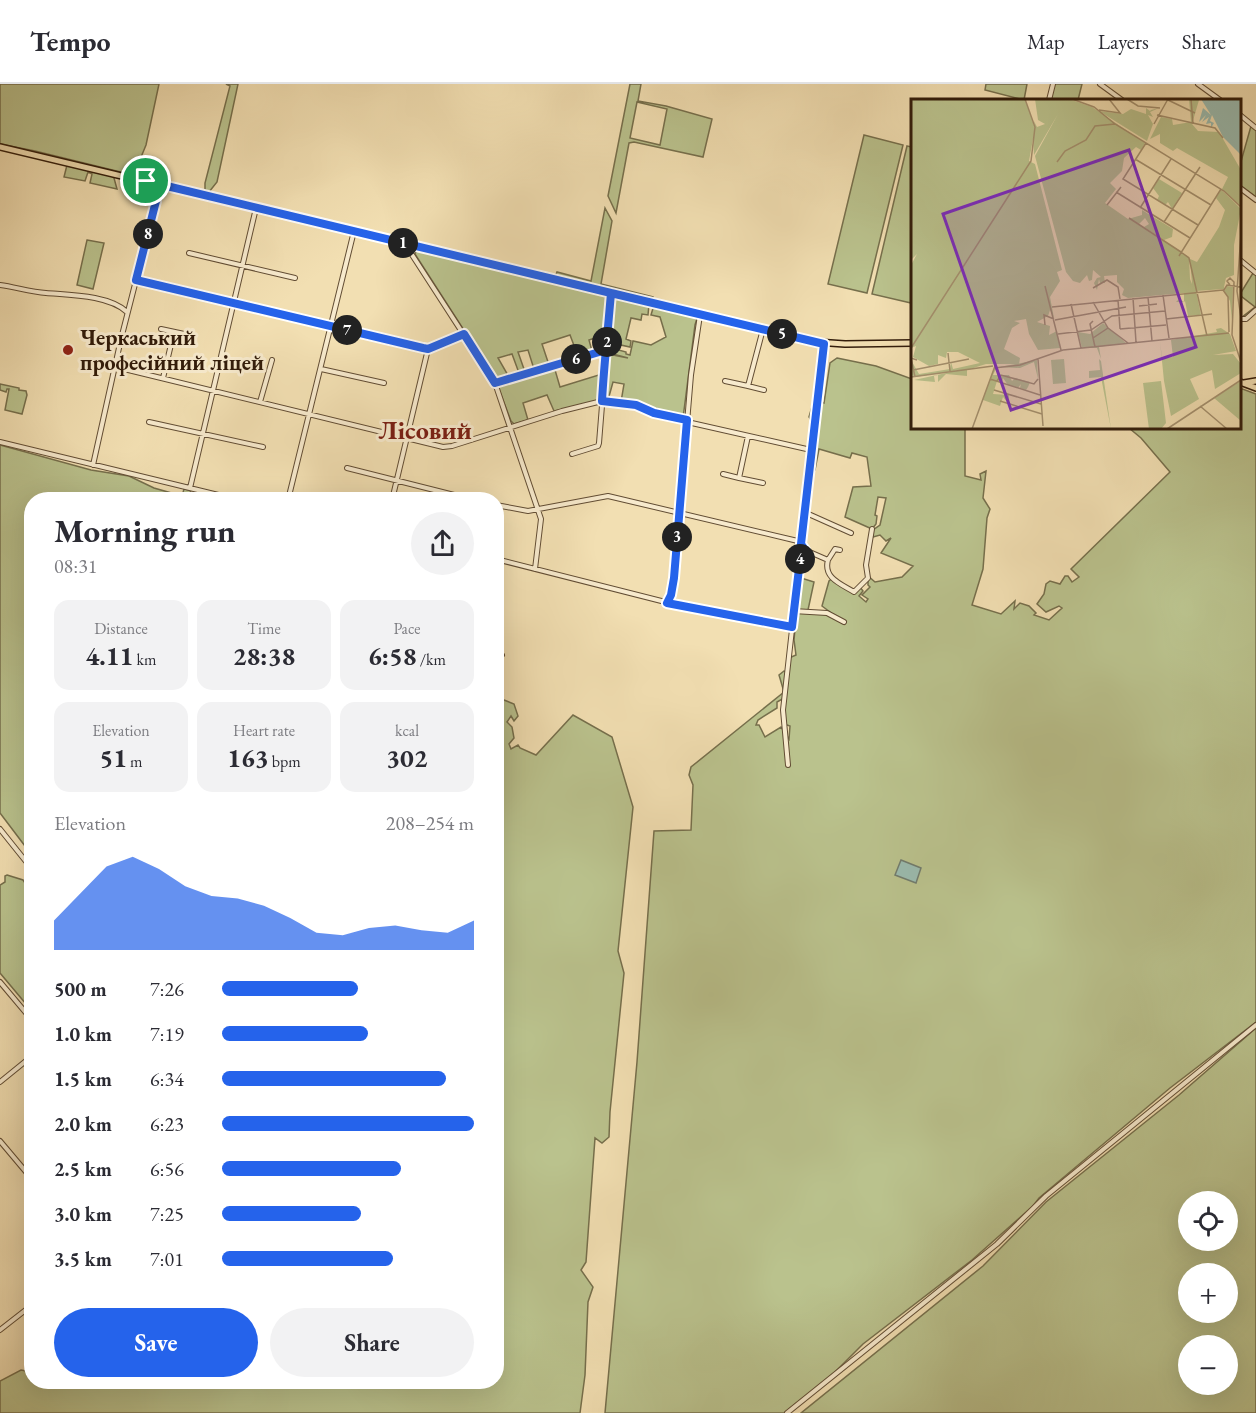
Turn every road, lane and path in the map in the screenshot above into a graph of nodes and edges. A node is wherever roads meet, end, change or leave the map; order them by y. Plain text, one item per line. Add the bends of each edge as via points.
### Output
1 (1053, 84) edge
2 (1100, 84) edge
3 (1198, 84) edge
4 (1048, 99) edge
5 (1121, 99) edge
6 (1219, 99) edge
7 (1241, 117) edge
8 (1256, 128) edge
9 (0, 147) edge
10 (146, 181) junction
11 (1241, 189) edge
12 (1256, 200) edge
13 (256, 208) junction
14 (354, 231) junction
15 (405, 243) junction
16 (189, 253) dead end
17 (1241, 262) edge
18 (242, 266) junction
19 (1256, 273) edge
20 (296, 278) dead end
21 (136, 280) junction
22 (0, 285) edge
23 (611, 293) junction
24 (232, 303) junction
25 (1256, 310) edge
26 (128, 312) junction
27 (700, 314) junction
28 (1241, 319) edge
29 (332, 327) junction
30 (160, 329) dead end
31 (763, 329) junction
32 (174, 332) junction
33 (464, 334) junction
34 (189, 335) dead end
35 (911, 343) edge
36 (824, 344) junction
37 (428, 349) junction
38 (606, 350) junction
39 (272, 360) dead end
40 (116, 367) junction
41 (321, 369) junction
42 (163, 378) junction
43 (725, 381) dead end
44 (384, 382) dead end
45 (495, 383) junction
46 (1241, 383) edge
47 (1256, 384) edge
48 (748, 386) junction
49 (212, 390) junction
50 (764, 390) dead end
51 (602, 401) junction
52 (260, 402) junction
53 (309, 414) junction
54 (687, 420) junction
55 (149, 422) dead end
56 (510, 428) junction
57 (202, 432) junction
58 (748, 436) junction
59 (408, 438) junction
60 (0, 442) edge
61 (263, 447) dead end
62 (811, 450) junction
63 (572, 454) dead end
64 (93, 465) junction
65 (347, 468) dead end
66 (723, 474) dead end
67 (739, 478) junction
68 (398, 480) junction
69 (763, 483) dead end
70 (190, 488) junction
71 (206, 492) edge
72 (290, 492) edge
73 (394, 492) edge
74 (444, 492) edge
75 (504, 507) edge
76 (536, 509) junction
77 (678, 512) junction
78 (804, 512) junction
79 (872, 529) dead end
80 (851, 532) dead end
81 (802, 543) junction
82 (840, 550) dead end
83 (803, 551) junction
84 (828, 560) junction
85 (504, 561) edge
86 (535, 569) junction
87 (667, 603) junction
88 (793, 611) junction
89 (844, 621) dead end
90 (792, 627) junction
91 (788, 765) dead end
92 (0, 829) edge
93 (24, 859) edge
94 (0, 982) edge
95 (24, 1010) edge
96 (1256, 1025) edge
97 (24, 1062) edge
98 (0, 1082) edge
99 (0, 1141) edge
100 (24, 1170) edge
101 (24, 1311) edge
102 (0, 1330) edge
103 (787, 1413) edge

1 - 4 street
2 - 5 street
3 - 6 street
7 - 8 street
9 - 10 main road
10 - 13 main road
10 - 21 street via 156,201
11 - 12 street
13 - 14 main road
13 - 18 street
14 - 15 main road
14 - 29 street
15 - 23 main road
15 - 33 street
16 - 18 street
17 - 19 street
18 - 20 street
18 - 24 street
21 - 24 street
21 - 26 street
22 - 26 street via 89,298
23 - 27 main road
23 - 38 street
24 - 29 street
24 - 49 street
25 - 28 street
26 - 40 street
27 - 31 main road
27 - 54 street
29 - 37 street
29 - 41 street
30 - 32 street
31 - 36 main road
31 - 48 street
32 - 34 street
32 - 42 street
33 - 37 street
33 - 45 street
35 - 36 main road
36 - 62 street
37 - 59 street
38 - 45 street
38 - 51 street
39 - 52 street
40 - 42 street
40 - 64 street
41 - 44 street
41 - 53 street
42 - 49 street
43 - 48 street
45 - 56 street
46 - 47 main road
48 - 50 street
49 - 52 street
49 - 57 street
51 - 54 street via 636,405
51 - 56 street
51 - 63 street via 598,446
52 - 53 street
53 - 59 street
53 - 72 street
54 - 58 street
54 - 77 street
55 - 57 street
56 - 59 street via 443,447
56 - 76 street
57 - 61 street
57 - 70 street
58 - 62 street
58 - 67 street
59 - 68 street
60 - 64 street
62 - 78 street
64 - 70 street
65 - 68 street
66 - 67 street
67 - 69 street
68 - 73 street
68 - 74 street
70 - 71 street
75 - 76 street
76 - 77 street via 608,496
76 - 86 street via 541,524
77 - 81 street
77 - 87 street via 674,578
78 - 80 street
78 - 81 street
79 - 84 street via 866,565 868,578 854,592 828,575
81 - 83 street
82 - 84 street via 835,549
83 - 84 street
83 - 88 street
85 - 86 street
86 - 87 street
87 - 90 street
88 - 89 street via 829,614
88 - 90 street
90 - 91 street via 783,710
92 - 93 street
94 - 95 street
96 - 103 street via 1046,1196 997,1244
97 - 98 street
99 - 100 street
101 - 102 street

